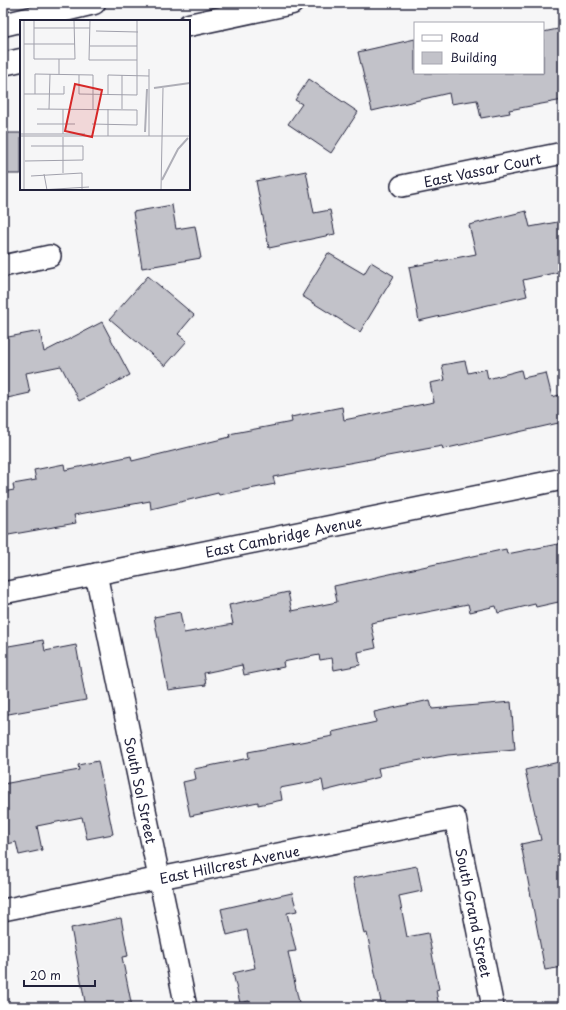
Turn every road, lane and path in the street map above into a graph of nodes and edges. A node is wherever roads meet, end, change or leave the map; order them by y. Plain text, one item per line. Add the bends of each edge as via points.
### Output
1 (94, 3) edge
2 (292, 3) edge
3 (56, 17) edge
4 (36, 20) edge
5 (20, 22) edge
6 (3, 25) edge
7 (190, 25) edge
8 (20, 60) edge
9 (3, 64) edge
10 (563, 154) edge
11 (402, 186) dead end
12 (50, 256) dead end
13 (3, 266) edge
14 (563, 479) edge
15 (96, 574) junction
16 (3, 593) edge
17 (455, 818) joint
18 (160, 878) junction
19 (3, 910) edge
20 (186, 1007) edge
21 (493, 1007) edge

1 - 3 main road
2 - 7 main road
3 - 4 main road
5 - 6 main road
8 - 9 main road
10 - 11 street, East Vassar Court
12 - 13 street
14 - 15 street, East Cambridge Avenue
15 - 16 street, East Cambridge Avenue
15 - 18 street, South Sol Street
17 - 18 street, East Hillcrest Avenue
17 - 21 street, South Grand Street
18 - 19 street, East Hillcrest Avenue
18 - 20 street, South Sol Street

